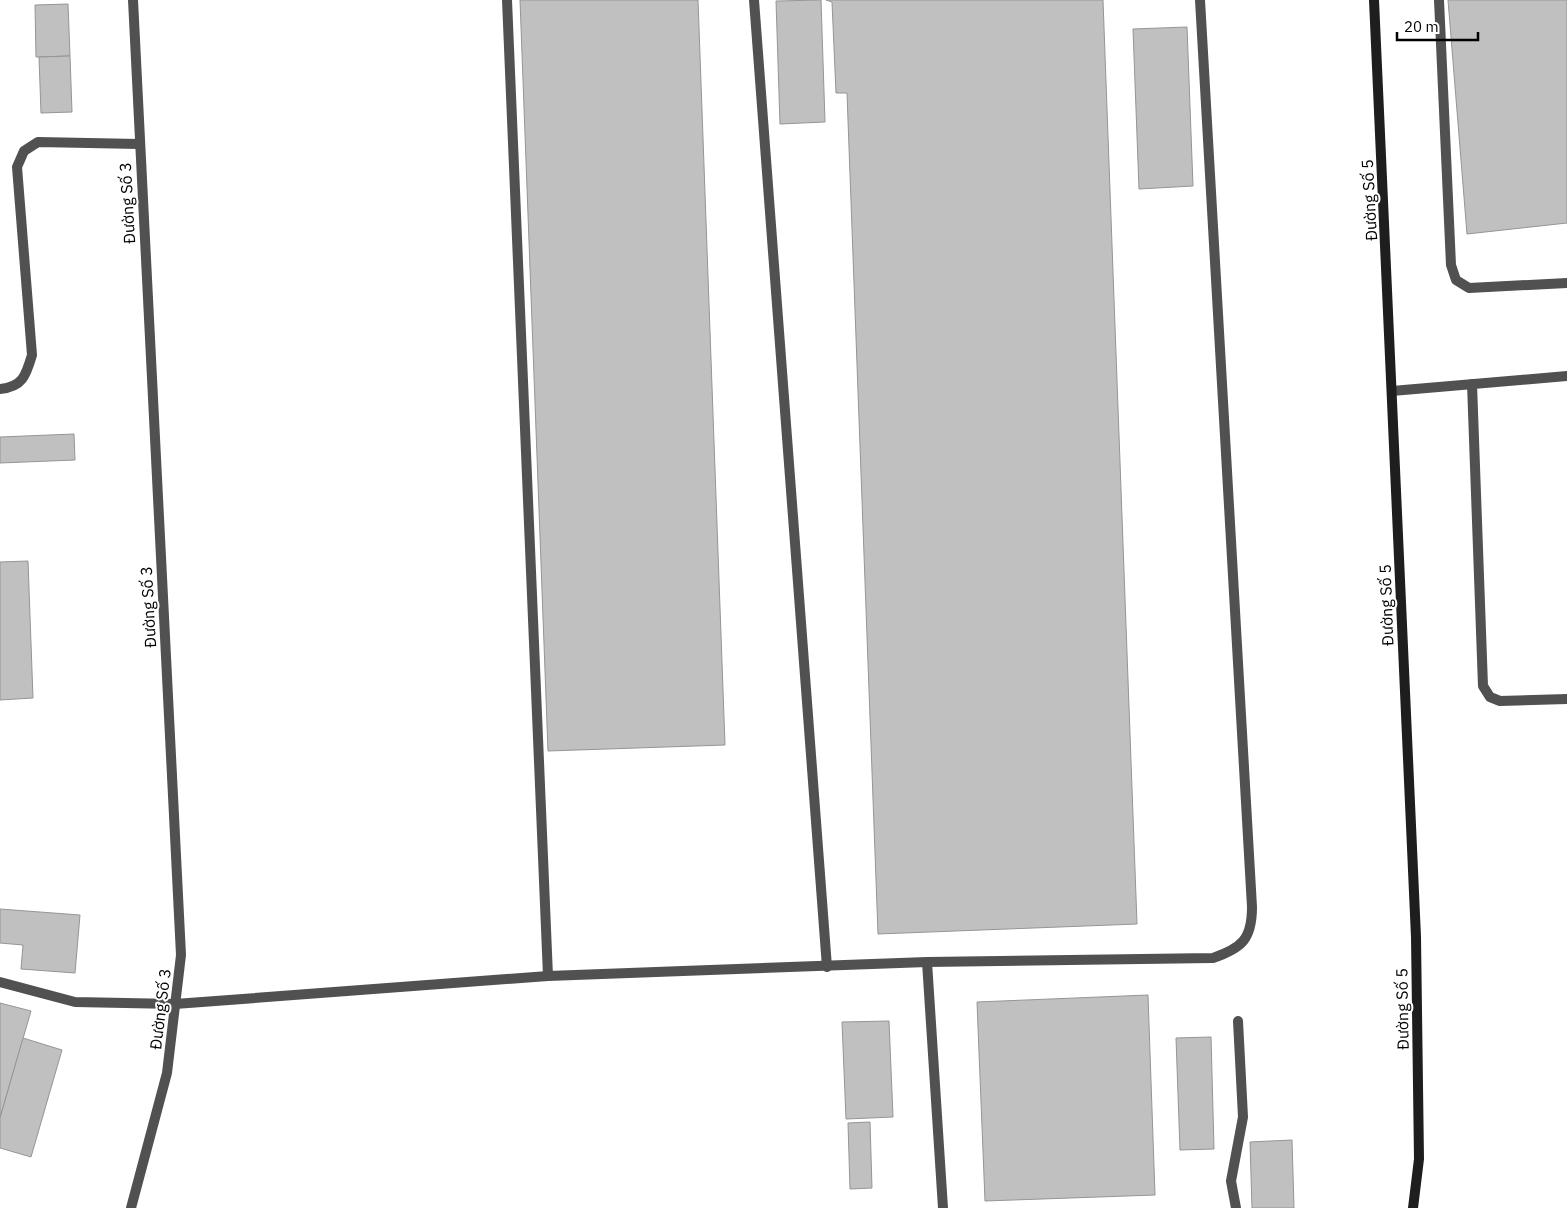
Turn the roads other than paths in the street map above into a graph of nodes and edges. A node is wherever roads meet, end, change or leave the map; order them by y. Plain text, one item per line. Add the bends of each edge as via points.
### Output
1 (133, 0) edge
2 (507, 0) edge
3 (754, 0) edge
4 (1200, 0) edge
5 (1374, 0) edge
6 (1439, 0) edge
7 (139, 144) junction
8 (1567, 283) edge
9 (1567, 376) edge
10 (1472, 384) junction
11 (0, 389) edge
12 (1392, 391) junction
13 (1567, 699) edge
14 (927, 962) junction
15 (827, 967) junction
16 (548, 976) junction
17 (0, 982) edge
18 (176, 1004) junction
19 (1238, 1021) dead end
20 (131, 1208) edge
21 (943, 1208) edge
22 (1236, 1208) edge
23 (1413, 1208) edge

1 - 7 street, Đường Số 3
2 - 16 street
3 - 15 street
4 - 14 street via 1252,924 1246,939 1232,951 1213,958
5 - 12 street, Đường Số 5
6 - 8 street via 1451,265 1456,280 1469,288
7 - 11 street via 38,142 24,151 17,167 32,355 24,379 9,388
7 - 18 street, Đường Số 3 via 181,955
9 - 10 street
10 - 12 street
10 - 13 street via 1483,686 1490,696 1500,701
12 - 23 street, Đường Số 5 via 1416,937 1419,1159
14 - 15 street
14 - 21 street
15 - 16 street
16 - 18 street
17 - 18 street via 75,1002
18 - 20 street, Đường Số 3 via 167,1074
19 - 22 street via 1243,1117 1231,1181

